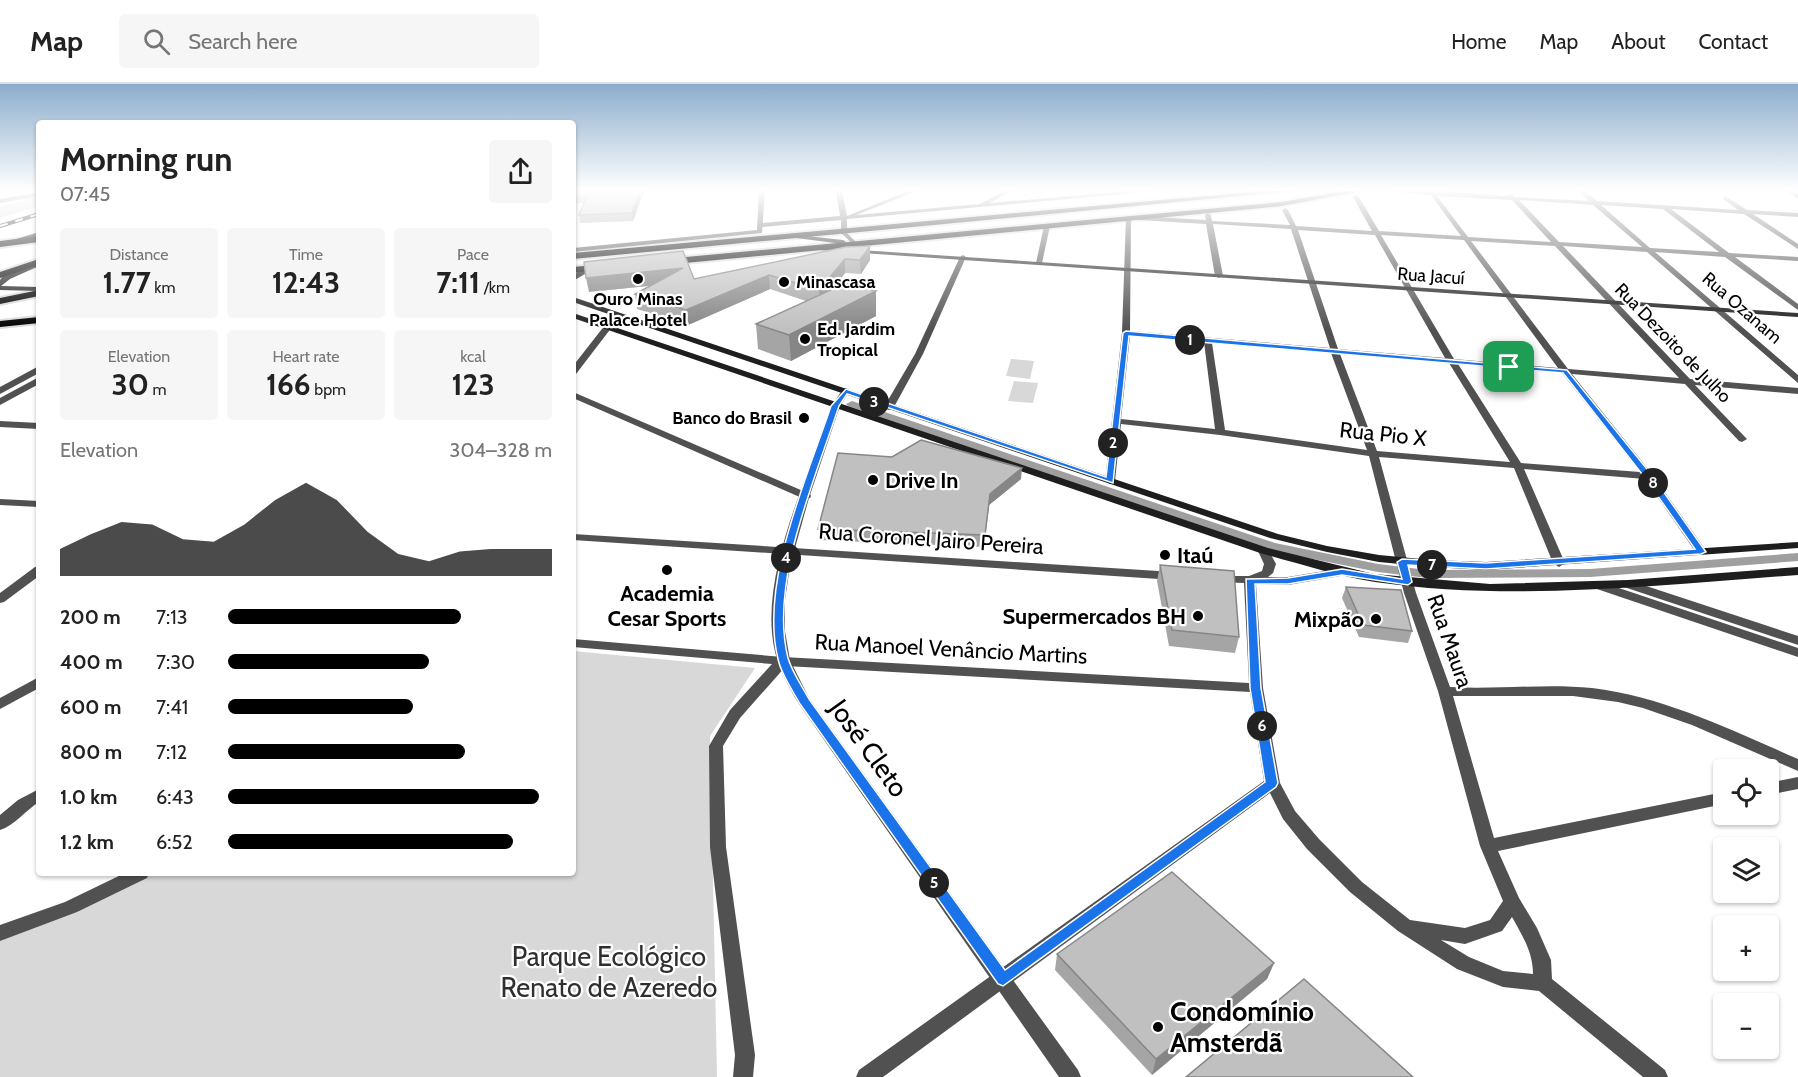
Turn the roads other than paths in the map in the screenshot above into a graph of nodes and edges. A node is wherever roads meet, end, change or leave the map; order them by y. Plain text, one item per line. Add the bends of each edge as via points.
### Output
1 (27, 237) edge
2 (706, 237) edge
3 (794, 237) edge
4 (801, 237) edge
5 (848, 237) edge
6 (926, 237) edge
7 (1045, 237) edge
8 (1128, 237) edge
9 (1212, 237) edge
10 (1297, 237) edge
11 (1381, 237) edge
12 (1457, 237) edge
13 (1550, 237) edge
14 (1634, 237) edge
15 (1706, 237) edge
16 (1783, 237) edge
17 (36, 238) edge
18 (698, 238) junction
19 (1467, 238) junction
20 (759, 240) junction
21 (13, 241) junction
22 (0, 244) edge
23 (855, 244) junction
24 (1557, 244) junction
25 (1798, 247) edge
26 (817, 248) junction
27 (576, 249) edge
28 (1649, 250) junction
29 (882, 252) junction
30 (1730, 255) junction
31 (576, 256) edge
32 (963, 257) junction
33 (1798, 259) edge
34 (649, 263) edge
35 (1039, 263) junction
36 (36, 264) edge
37 (36, 264) edge
38 (614, 266) joint
39 (576, 270) edge
40 (1128, 270) junction
41 (0, 275) edge
42 (1219, 276) junction
43 (576, 277) edge
44 (1313, 283) junction
45 (0, 286) edge
46 (1409, 290) junction
47 (36, 292) edge
48 (36, 293) edge
49 (1512, 297) junction
50 (36, 298) edge
51 (576, 299) edge
52 (0, 300) edge
53 (1612, 303) junction
54 (36, 305) edge
55 (576, 307) edge
56 (1798, 308) edge
57 (0, 309) edge
58 (1719, 310) junction
59 (1798, 315) edge
60 (576, 316) edge
61 (36, 320) edge
62 (0, 324) edge
63 (610, 324) junction
64 (1126, 333) junction
65 (1208, 342) junction
66 (698, 343) junction
67 (1335, 352) junction
68 (752, 360) junction
69 (1452, 363) junction
70 (576, 368) edge
71 (731, 370) junction
72 (36, 371) edge
73 (1565, 371) junction
74 (1798, 380) edge
75 (36, 382) edge
76 (1688, 382) junction
77 (0, 391) edge
78 (846, 391) junction
79 (1798, 391) edge
80 (576, 396) edge
81 (0, 402) edge
82 (835, 406) junction
83 (889, 407) junction
84 (1115, 421) junction
85 (0, 424) edge
86 (36, 426) edge
87 (1220, 432) junction
88 (1742, 439) dead end
89 (1373, 454) junction
90 (1518, 466) junction
91 (1648, 476) junction
92 (1110, 481) junction
93 (806, 496) junction
94 (0, 502) edge
95 (36, 504) edge
96 (576, 537) edge
97 (1798, 545) edge
98 (787, 550) junction
99 (1264, 551) junction
100 (1701, 552) junction
101 (1402, 562) junction
102 (1559, 563) junction
103 (1798, 571) edge
104 (36, 572) edge
105 (1342, 572) junction
106 (1186, 577) edge
107 (1210, 578) edge
108 (1250, 581) junction
109 (1408, 582) junction
110 (1628, 584) junction
111 (1598, 585) junction
112 (0, 599) edge
113 (1798, 641) edge
114 (576, 643) edge
115 (1798, 653) edge
116 (783, 661) junction
117 (36, 684) edge
118 (1256, 688) junction
119 (1445, 691) junction
120 (0, 704) edge
121 (1798, 765) edge
122 (1272, 783) junction
123 (1798, 783) edge
124 (1779, 787) edge
125 (36, 797) edge
126 (1713, 800) edge
127 (0, 824) edge
128 (1488, 846) junction
129 (135, 876) edge
130 (1512, 902) junction
131 (1404, 926) junction
132 (0, 933) edge
133 (1003, 980) junction
134 (1543, 983) junction
135 (743, 1077) edge
136 (866, 1077) edge
137 (1071, 1077) edge
138 (1658, 1077) edge

1 - 21 main road
2 - 18 street
3 - 20 highway
4 - 23 main road, Rua Jacuí
5 - 23 street, Rua Jacuí
6 - 23 highway
7 - 35 street
8 - 40 street
9 - 42 street
10 - 44 street, Rua Maura
11 - 46 street
12 - 19 street
13 - 24 street, Rua Dezoito de Julho
14 - 28 street, Rua Ozanam
15 - 30 street
16 - 25 street
17 - 21 highway
18 - 20 highway
18 - 27 street
19 - 24 street
19 - 49 street
20 - 31 highway
21 - 22 highway
23 - 26 highway
23 - 29 main road, Rua Jacuí
24 - 28 street
24 - 53 street, Rua Dezoito de Julho
26 - 29 main road, Rua Jacuí
26 - 34 highway
28 - 30 street
28 - 58 street, Rua Ozanam
29 - 32 main road, Rua Jacuí
30 - 33 street
30 - 56 street
32 - 35 main road, Rua Jacuí
32 - 83 street via 919,354
35 - 40 main road, Rua Jacuí
36 - 41 highway
37 - 45 main road via 7,277
38 - 39 highway
38 - 43 main road via 590,270
40 - 42 main road, Rua Jacuí
40 - 64 street
42 - 44 main road, Rua Jacuí
44 - 46 main road, Rua Jacuí
44 - 67 street, Rua Maura
45 - 47 main road
46 - 49 main road, Rua Jacuí
46 - 69 street
48 - 52 highway
49 - 53 main road, Rua Jacuí
49 - 73 street
50 - 52 highway
51 - 66 main road
53 - 58 main road, Rua Jacuí
53 - 76 street, Rua Dezoito de Julho
54 - 57 highway
55 - 63 main road
58 - 59 main road, Rua Jacuí
58 - 74 street, Rua Ozanam
60 - 63 main road
61 - 62 highway
63 - 66 main road
63 - 70 street
63 - 71 main road
64 - 65 street
64 - 84 street
65 - 67 street
65 - 87 street
66 - 68 main road
67 - 69 street
67 - 89 street, Rua Maura
68 - 71 main road
68 - 78 main road
69 - 73 street
69 - 90 street
71 - 82 main road
72 - 77 street
73 - 76 street
73 - 91 street
75 - 81 street
76 - 79 street
76 - 88 street, Rua Dezoito de Julho
78 - 82 street, José Cleto
78 - 83 main road
80 - 93 street
82 - 93 street, José Cleto
82 - 99 main road
83 - 92 main road
84 - 87 street, Rua Pio X
84 - 92 street
85 - 86 street
87 - 89 street, Rua Pio X
89 - 90 street, Rua Pio X
89 - 101 street, Rua Maura
90 - 91 street, Rua Pio X
90 - 102 street
91 - 100 street
92 - 101 main road via 1294,541
93 - 98 street, José Cleto
94 - 95 street
96 - 98 street, Rua Coronel Jairo Pereira
97 - 100 main road
98 - 106 street, Rua Coronel Jairo Pereira
98 - 116 street, José Cleto via 777,626
99 - 105 main road
99 - 108 street via 1270,564 1267,573
100 - 102 main road
101 - 102 main road via 1486,566
101 - 109 street, Rua Maura
103 - 110 main road
104 - 112 street
105 - 108 street via 1288,581
105 - 109 main road
107 - 108 street
108 - 118 street
109 - 111 main road via 1490,588
109 - 119 street, Rua Maura
110 - 111 main road
110 - 113 street
111 - 115 street
114 - 116 street, Rua Manoel Venâncio Martins
116 - 118 street, Rua Manoel Venâncio Martins
116 - 133 street, José Cleto via 804,701
116 - 135 street via 735,714 716,746 718,847 745,1055
117 - 120 street
118 - 122 street
119 - 121 street via 1478,694 1552,690 1648,704
119 - 128 street, Rua Maura
122 - 131 street via 1289,815 1313,844 1356,887
122 - 133 street
123 - 124 street
125 - 127 street
126 - 128 street
128 - 130 street, Rua Maura
129 - 132 street via 71,907
130 - 131 street via 1496,926 1465,936
130 - 134 street, Rua Maura via 1542,960
131 - 134 street via 1463,963 1503,979
133 - 136 street
133 - 137 street, José Cleto
134 - 138 street

